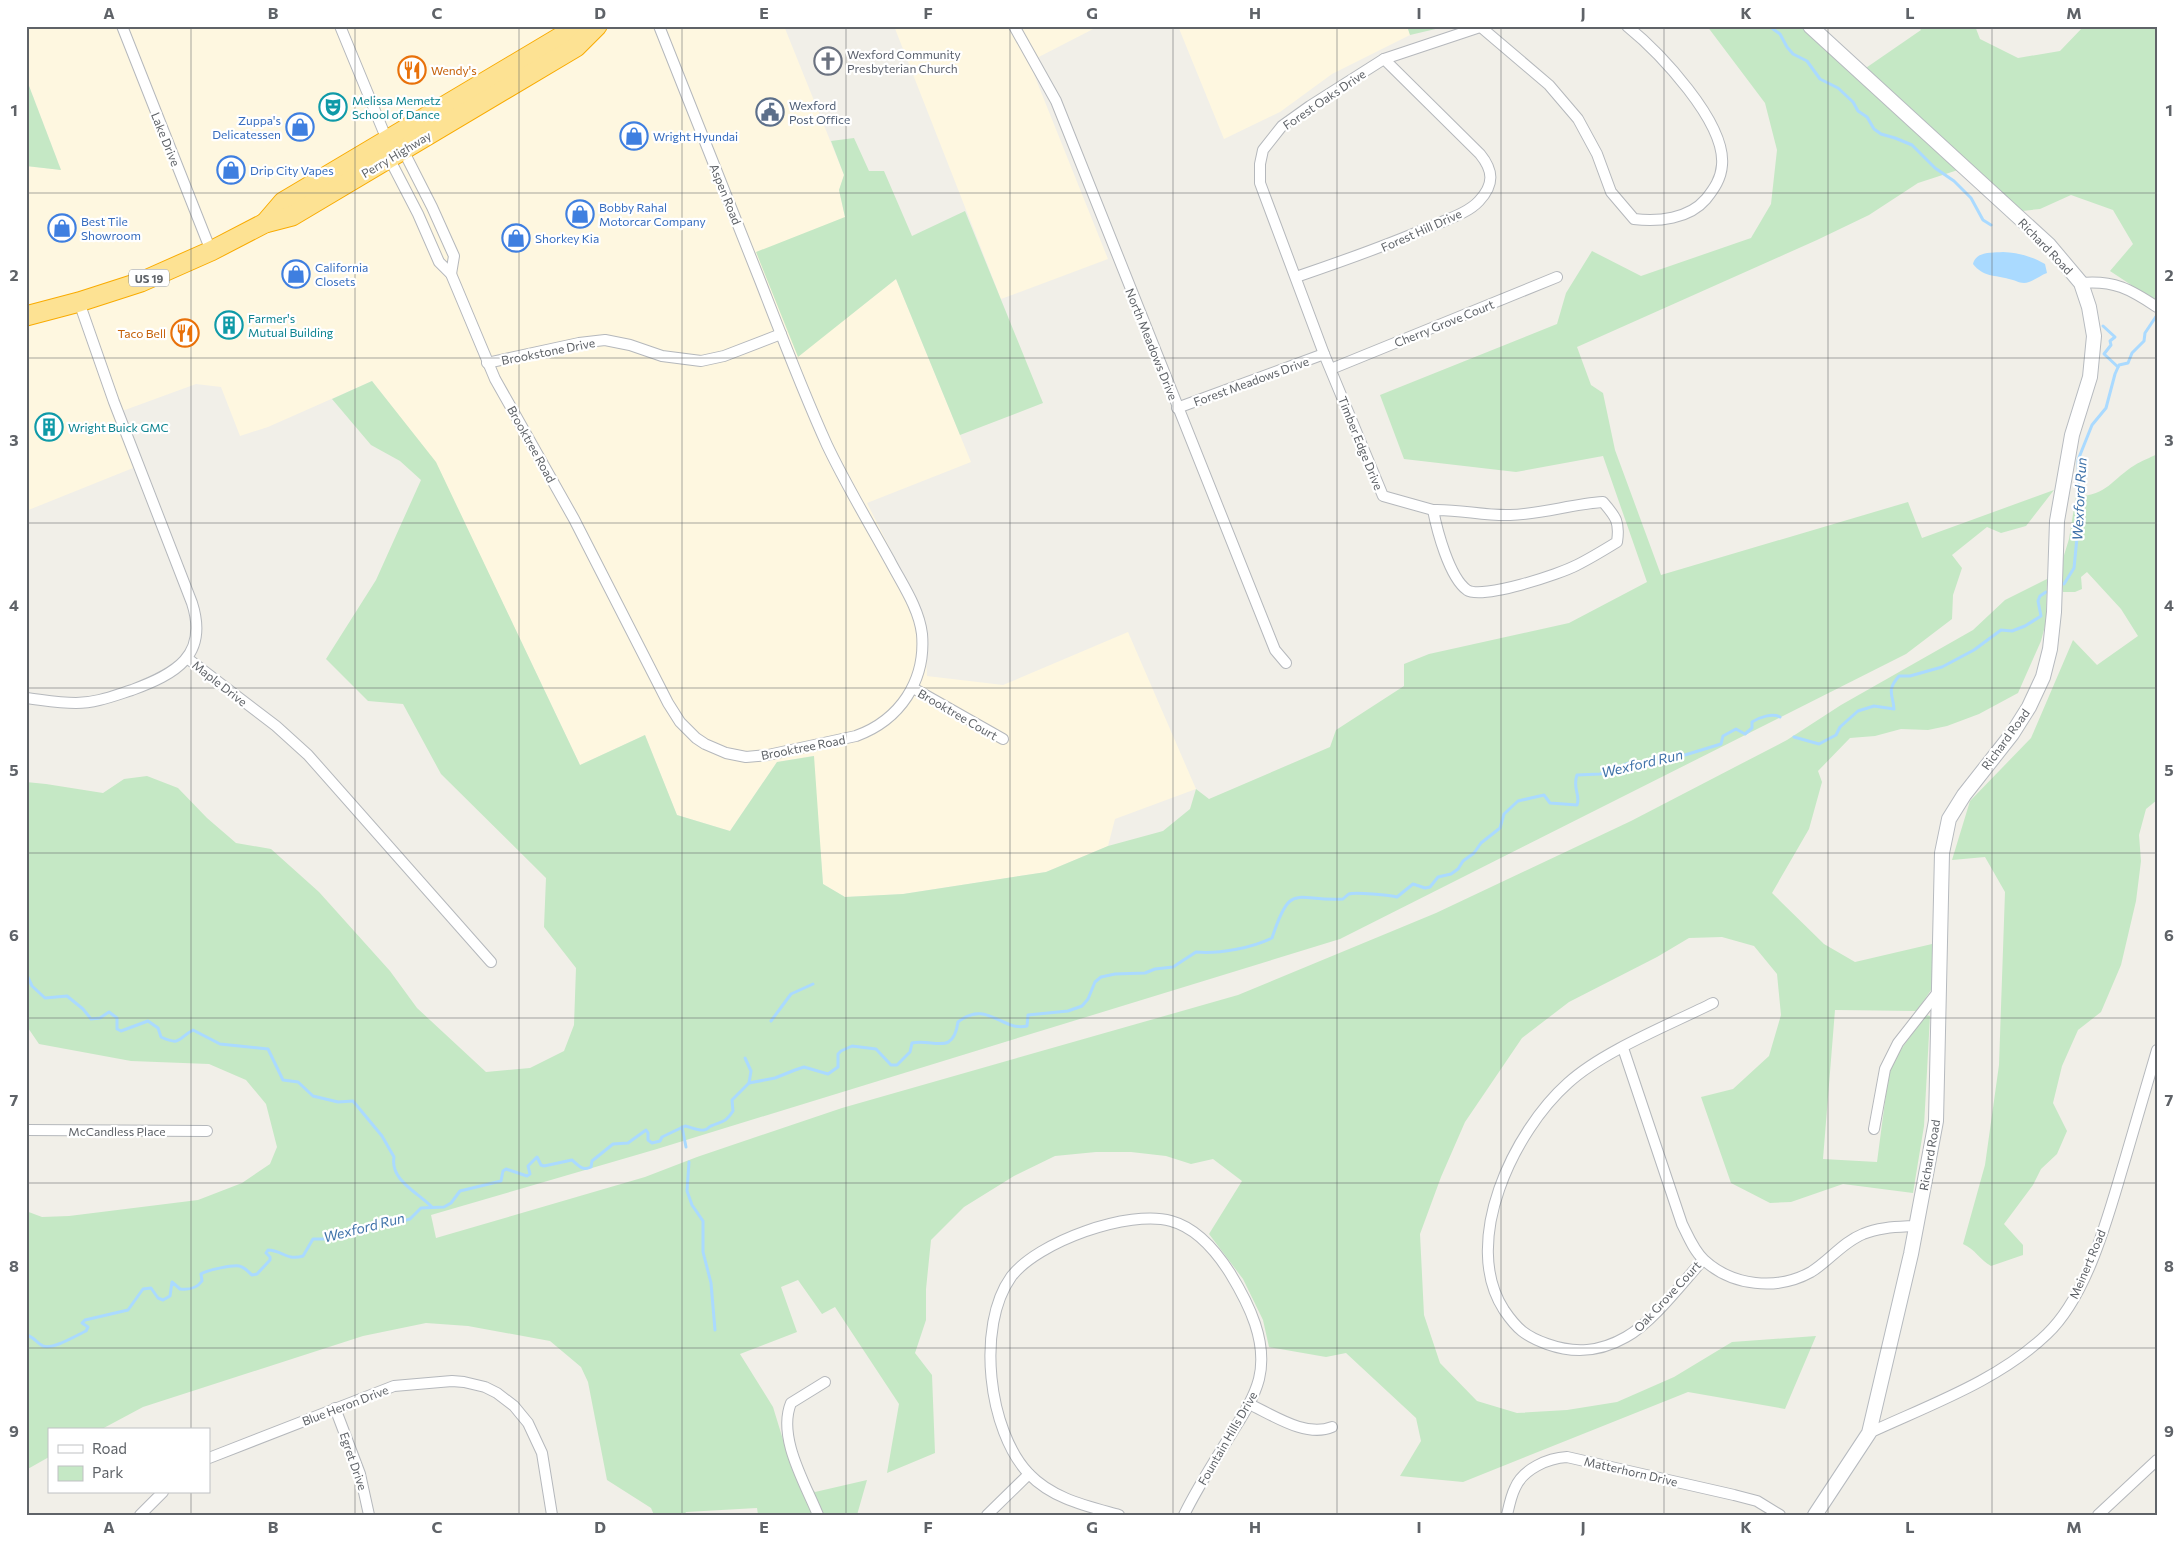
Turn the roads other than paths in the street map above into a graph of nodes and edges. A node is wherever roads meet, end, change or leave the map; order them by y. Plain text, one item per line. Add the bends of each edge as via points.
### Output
1 (122, 26) edge
2 (340, 26) edge
3 (588, 26) edge
4 (597, 26) edge
5 (659, 26) edge
6 (1014, 26) edge
7 (1627, 26) edge
8 (1810, 26) edge
9 (1482, 27) edge
10 (1384, 59) junction
11 (393, 149) junction
12 (211, 252) junction
13 (452, 274) junction
14 (1296, 277) junction
15 (1557, 277) dead end
16 (2081, 283) junction
17 (79, 302) junction
18 (2156, 307) edge
19 (26, 316) edge
20 (781, 334) junction
21 (1324, 354) junction
22 (487, 363) junction
23 (1331, 369) junction
24 (1178, 408) junction
25 (1433, 510) junction
26 (187, 658) junction
27 (1286, 663) dead end
28 (913, 688) junction
29 (26, 698) edge
30 (1003, 739) dead end
31 (491, 962) dead end
32 (1938, 992) junction
33 (1713, 1003) dead end
34 (1623, 1048) junction
35 (2157, 1050) edge
36 (1874, 1129) dead end
37 (26, 1130) edge
38 (207, 1131) dead end
39 (1916, 1226) junction
40 (1703, 1260) junction
41 (825, 1382) dead end
42 (1249, 1404) junction
43 (335, 1408) junction
44 (1332, 1427) dead end
45 (1869, 1433) junction
46 (210, 1458) edge
47 (2157, 1460) edge
48 (1029, 1474) junction
49 (161, 1494) edge
50 (140, 1515) edge
51 (369, 1515) edge
52 (552, 1515) edge
53 (818, 1515) edge
54 (987, 1515) edge
55 (1119, 1515) edge
56 (1184, 1515) edge
57 (1507, 1515) edge
58 (1780, 1515) edge
59 (1815, 1515) edge
60 (2098, 1515) edge

1 - 12 street, Lake Drive
2 - 11 street
3 - 11 highway, Perry Highway / US 19 via 567,33
4 - 11 highway, Perry Highway / US 19 via 576,47
5 - 20 street, Aspen Road
6 - 24 street, North Meadows Drive via 1056,101
7 - 9 street via 1650,44 1671,68 1710,122 1720,144 1722,165 1716,186 1701,205 1666,220 1634,219 1611,192 1597,154 1578,119 1549,85
8 - 16 street, Richard Road via 2049,245
9 - 10 street, Forest Oaks Drive
10 - 14 street, Forest Oaks Drive via 1282,126 1263,150 1260,183
10 - 14 street, Forest Hill Drive via 1480,154 1489,165 1491,179 1479,202 1464,212 1366,254
11 - 12 highway, Perry Highway / US 19 via 283,202 265,223
11 - 13 street, Brooktree Road via 439,262
11 - 13 street, Brooktree Road via 432,207 454,256
12 - 17 highway, Perry Highway / US 19 via 148,279
13 - 22 street, Brooktree Road
14 - 21 street, Forest Oaks Drive
15 - 23 street, Cherry Grove Court
16 - 18 street via 2100,281 2115,284
16 - 32 street, Richard Road via 2094,336 2090,377 2072,435 2057,521 2050,649 2043,677 2029,707 1949,819 1940,878
17 - 19 highway, Perry Highway / US 19
17 - 26 street, Maple Drive via 195,612 195,641
20 - 22 street, Brookstone Drive via 724,356 701,361 662,356 630,344 605,340
20 - 28 street, Brooktree Road via 829,448 918,617 922,632 922,658
21 - 23 street, Forest Oaks Drive
21 - 24 street, Forest Meadows Drive
22 - 28 street, Brooktree Road via 588,545 668,703 696,738 726,753 746,757 845,739 868,732 886,721
23 - 25 street, Timber Edge Drive via 1383,496
24 - 27 street, North Meadows Drive via 1275,650
25 - 25 street, Timber Edge Drive via 1457,580 1468,591 1482,593 1553,576 1577,565 1617,542 1619,528 1614,514 1603,502 1511,515
26 - 29 street via 158,680 101,700 70,703
26 - 31 street, Maple Drive via 276,726 308,755
28 - 30 street, Brooktree Court
32 - 36 street via 1898,1043 1885,1069
32 - 39 street, Richard Road via 1936,1121
33 - 34 street, Oak Grove Court
34 - 40 street, Oak Grove Court via 1682,1224
34 - 40 street, Oak Grove Court via 1586,1069 1550,1101 1512,1159 1489,1225 1487,1257 1490,1282 1511,1320 1526,1336 1565,1350 1587,1351 1608,1346 1642,1326
35 - 45 street, Meinert Road via 2097,1246 2080,1286 2062,1316 2042,1338 1990,1375
37 - 38 street, McCandless Place
39 - 40 street via 1890,1227 1861,1234 1811,1272 1789,1281 1769,1284 1747,1282
39 - 45 street, Richard Road
41 - 53 street via 791,1403 786,1422 793,1453
42 - 44 street via 1311,1430 1323,1431
42 - 48 street, Fountain Hills Drive via 1261,1364 1259,1337 1236,1282 1218,1255 1201,1238 1174,1222 1142,1218 1103,1226 1069,1238 1029,1260 1010,1278 996,1306 989,1341 997,1412 1011,1450
42 - 56 street, Fountain Hills Drive
43 - 46 street, Blue Heron Drive
43 - 51 street, Egret Drive via 360,1474
43 - 52 street, Blue Heron Drive via 404,1384 452,1381 485,1387 514,1406 533,1431 545,1466
45 - 59 street, Richard Road
47 - 60 street
48 - 54 street
48 - 55 street, Fountain Hills Drive via 1066,1499
49 - 50 street
57 - 58 street, Matterhorn Drive via 1515,1487 1525,1475 1547,1461 1568,1457 1757,1501

